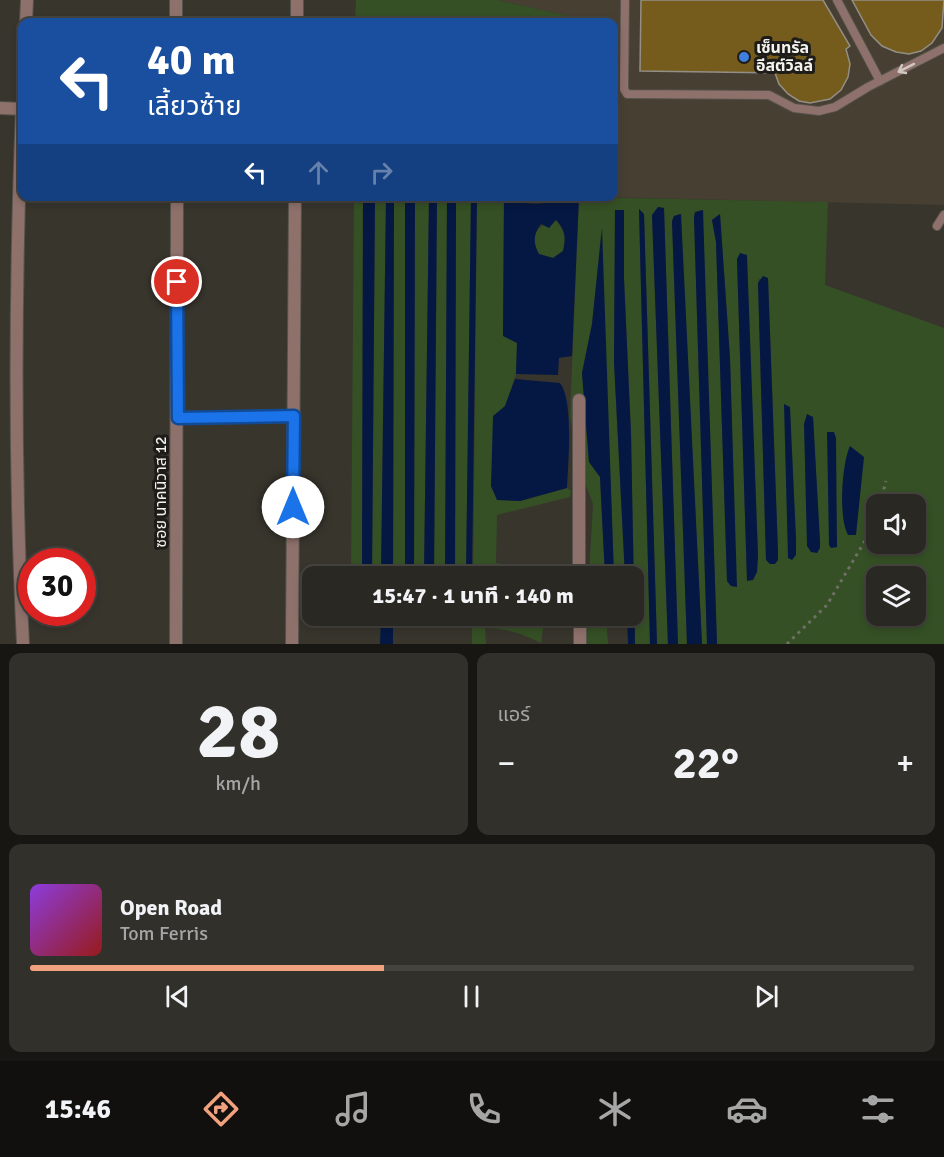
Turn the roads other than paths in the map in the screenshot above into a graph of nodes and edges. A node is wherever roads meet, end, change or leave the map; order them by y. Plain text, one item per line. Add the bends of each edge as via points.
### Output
1 (27, 0) edge
2 (176, 0) edge
3 (297, 0) edge
4 (625, 0) edge
5 (837, 0) edge
6 (26, 18) edge
7 (176, 18) edge
8 (297, 18) edge
9 (944, 48) edge
10 (880, 81) junction
11 (0, 108) edge
12 (18, 109) edge
13 (19, 201) edge
14 (177, 201) edge
15 (295, 201) edge
16 (944, 215) edge
17 (937, 226) dead end
18 (579, 400) dead end
19 (294, 416) junction
20 (178, 418) junction
21 (579, 566) edge
22 (580, 626) edge
23 (23, 644) edge
24 (176, 644) edge
25 (292, 644) edge
26 (580, 644) edge

1 - 6 street
2 - 7 street
3 - 8 street
4 - 10 lane via 627,94 769,95 794,108 819,111 835,107
5 - 10 lane
9 -> 10 lane
11 - 12 street
13 - 23 street via 18,544
14 - 20 street, ซอย นาคนิวาส 12
15 - 19 street
16 - 17 lane
18 - 21 street
19 - 20 street
19 - 25 street
20 - 24 street, ซอย นาคนิวาส 12
22 - 26 street

